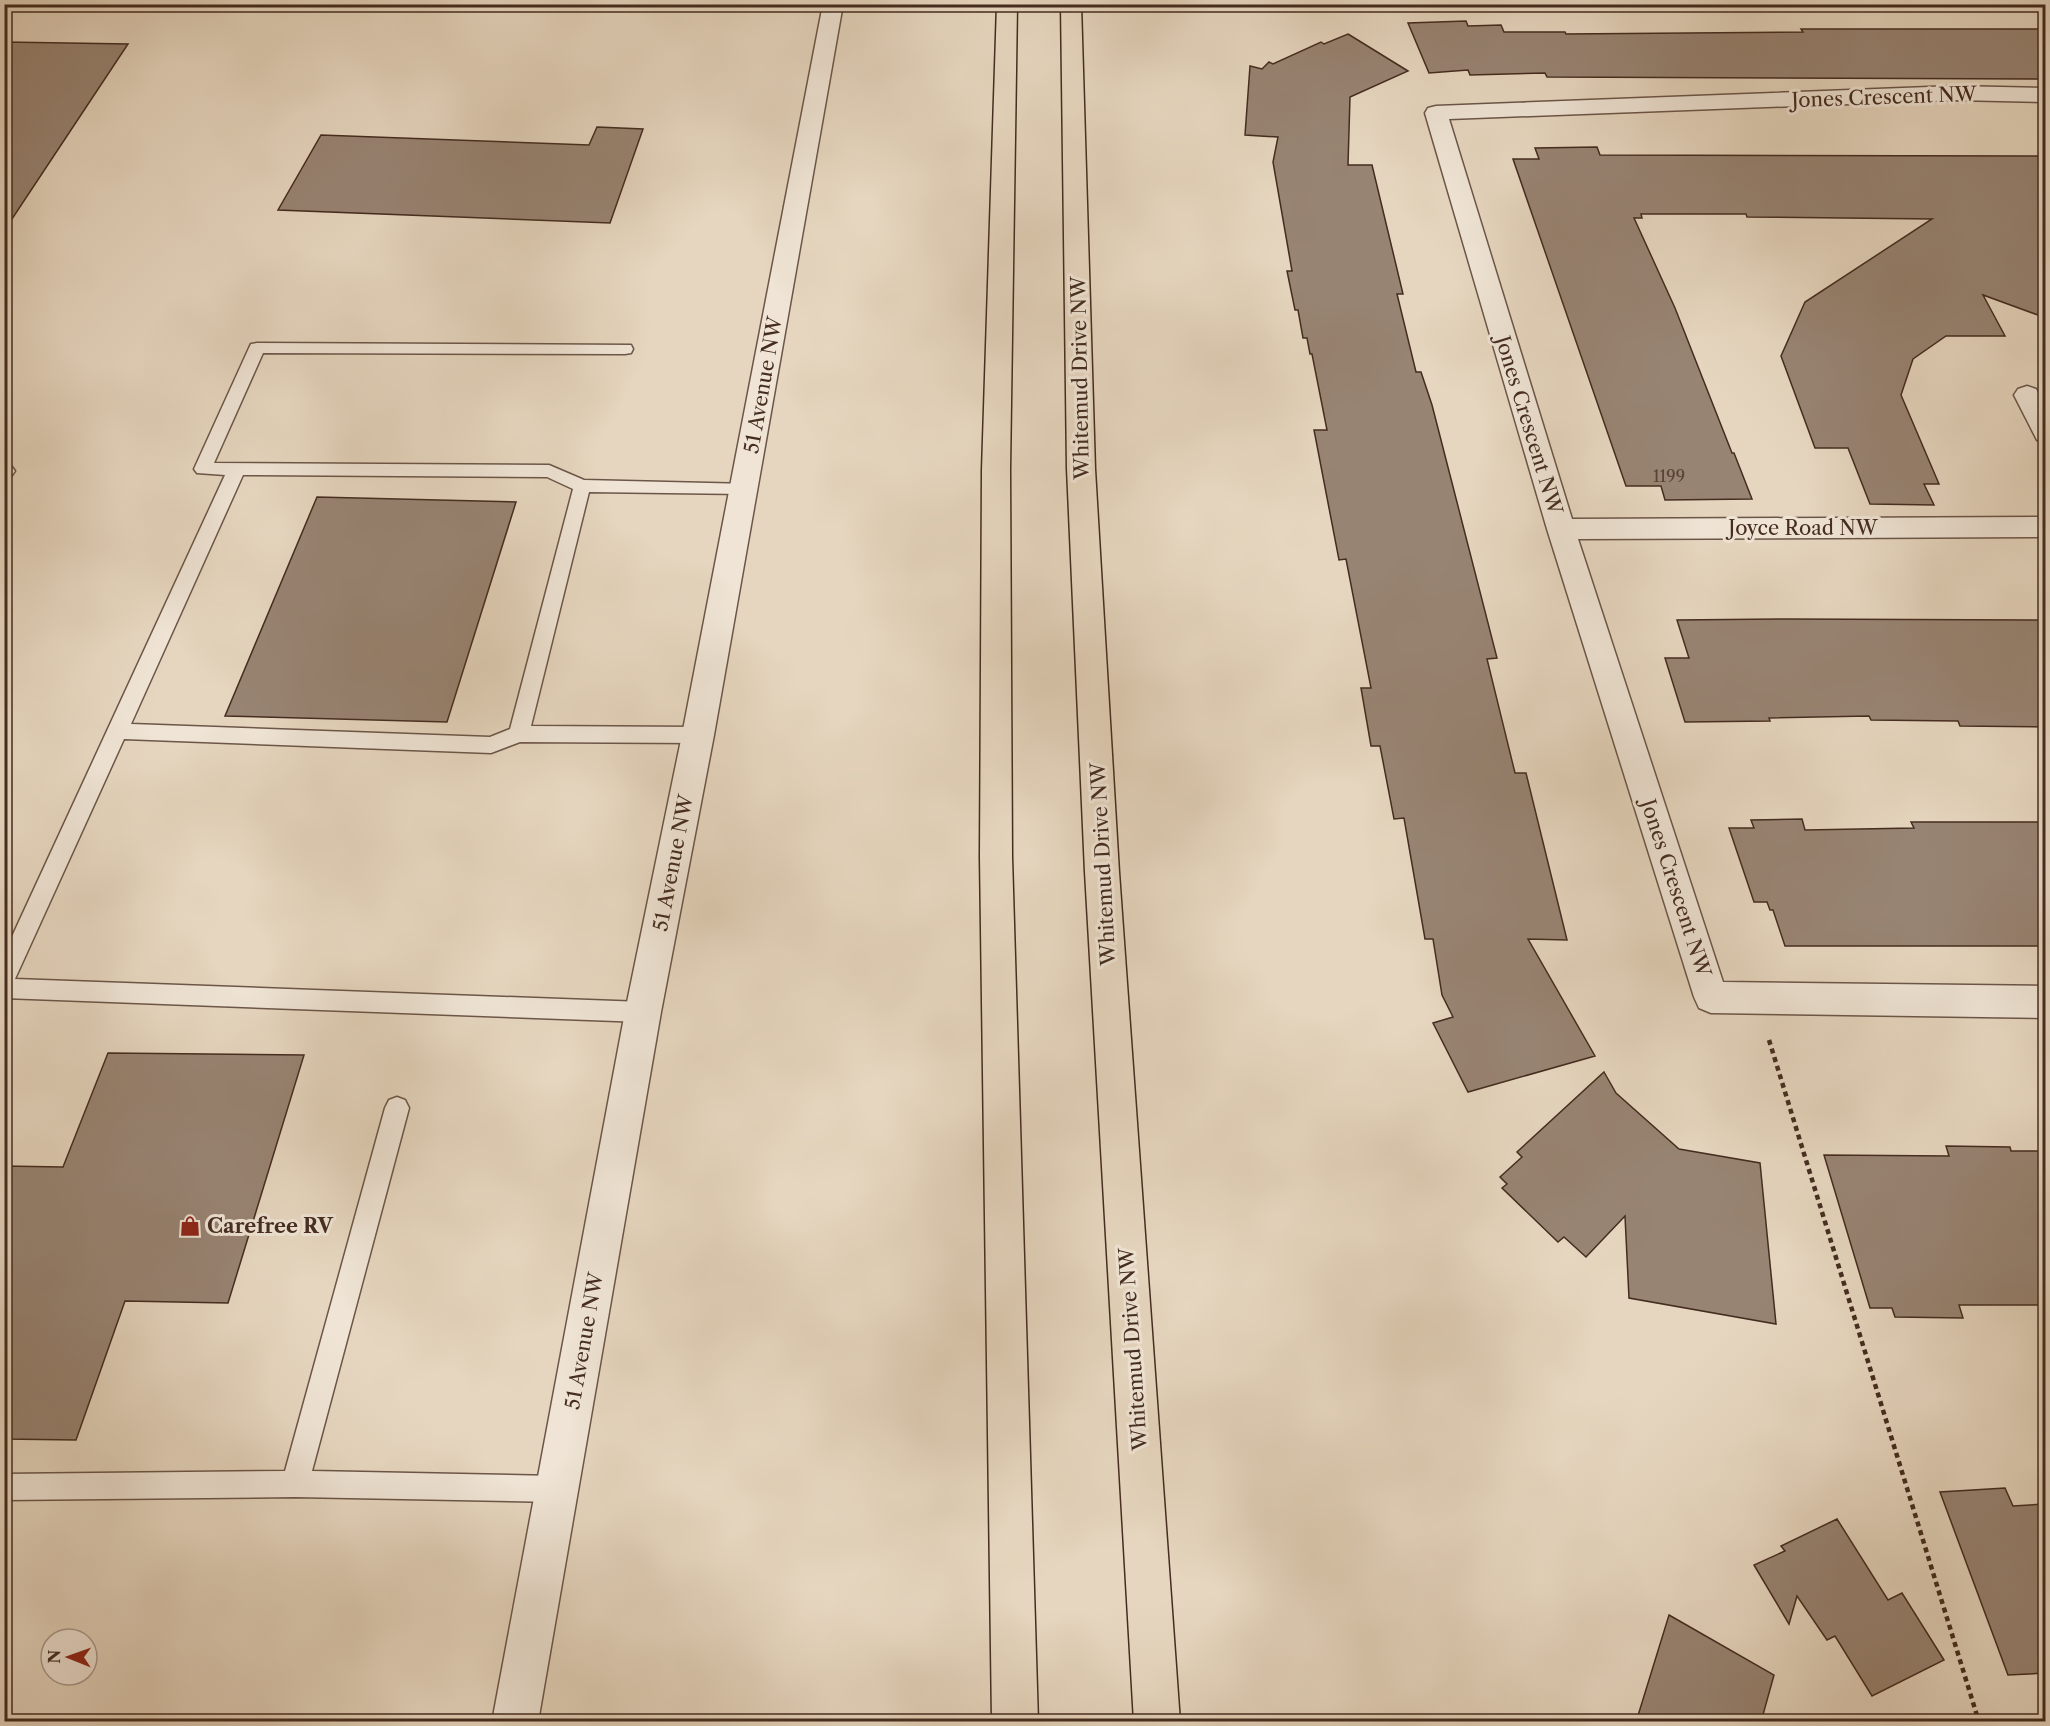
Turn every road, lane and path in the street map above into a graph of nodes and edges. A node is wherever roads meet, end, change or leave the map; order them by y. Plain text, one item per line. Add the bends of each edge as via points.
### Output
1 (833, 4) edge
2 (1006, 4) edge
3 (1071, 4) edge
4 (2046, 95) edge
5 (625, 349) dead end
6 (2027, 395) dead end
7 (2046, 434) edge
8 (237, 469) junction
9 (582, 486) junction
10 (744, 488) junction
11 (2046, 527) edge
12 (1561, 529) junction
13 (117, 730) junction
14 (519, 734) junction
15 (698, 735) junction
16 (4, 979) edge
17 (4, 988) edge
18 (1756, 998) junction
19 (2046, 1002) edge
20 (643, 1012) junction
21 (397, 1108) dead end
22 (295, 1484) junction
23 (4, 1487) edge
24 (557, 1489) junction
25 (514, 1722) edge
26 (1015, 1722) edge
27 (1157, 1722) edge
28 (1979, 1722) edge

1 - 10 street, 51 Avenue NW
2 - 26 highway via 997,458 996,857
3 - 27 highway, Whitemud Drive NW via 1082,469 1102,872
4 - 12 street, Jones Crescent NW via 1955,93 1436,113
5 - 8 lane via 257,348 203,469
6 - 7 street
8 - 9 lane via 549,471
8 - 13 lane
9 - 10 lane
9 - 14 lane
10 - 15 street, 51 Avenue NW
11 - 12 street, Joyce Road NW
12 - 18 street, Jones Crescent NW via 1711,997
13 - 14 lane via 491,745
13 - 16 lane
14 - 15 lane
15 - 20 street, 51 Avenue NW
17 - 20 lane
18 - 19 street, Jones Crescent NW
18 - 28 path
20 - 24 street, 51 Avenue NW
21 - 22 lane
22 - 23 lane
22 - 24 lane
24 - 25 street, 51 Avenue NW

